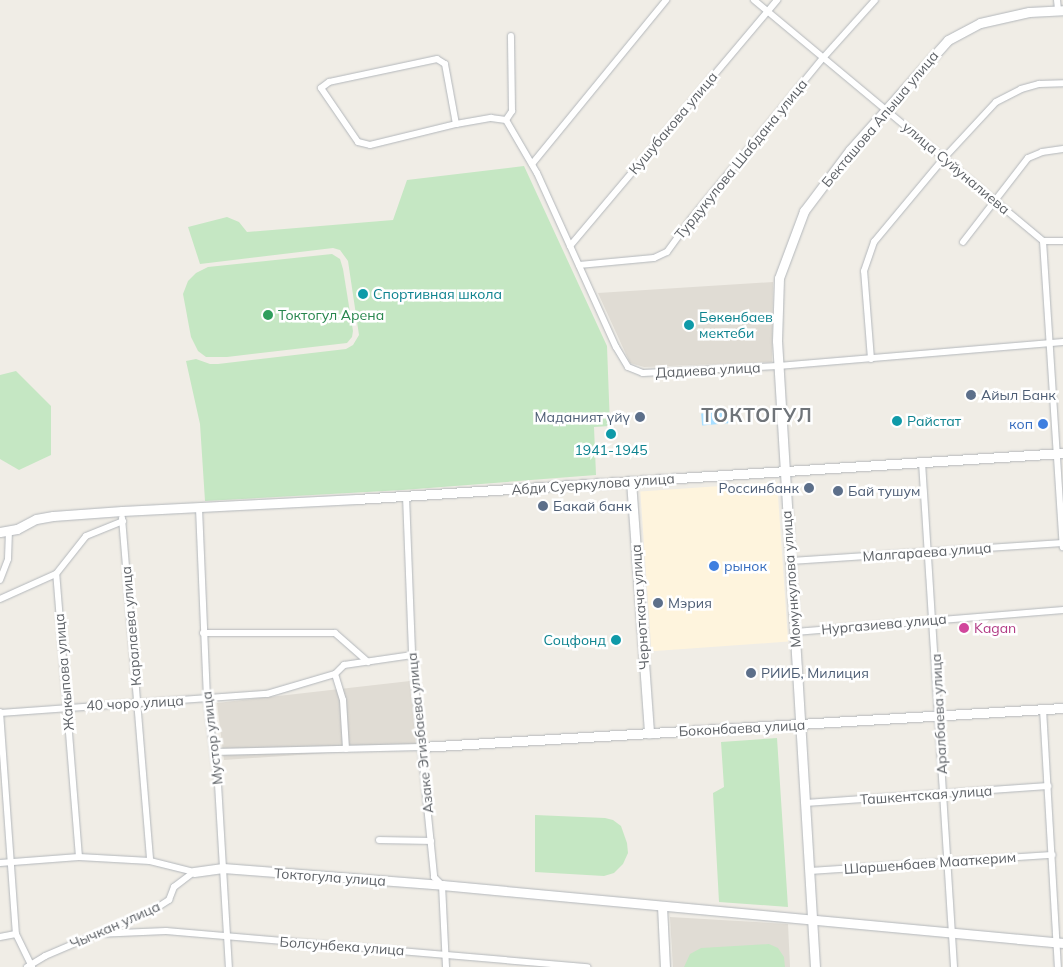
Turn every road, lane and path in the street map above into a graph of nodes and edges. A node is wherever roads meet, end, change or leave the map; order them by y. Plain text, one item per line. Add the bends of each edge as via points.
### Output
1 (666, 0) edge
2 (754, 0) edge
3 (777, 0) edge
4 (875, 0) edge
5 (1058, 0) edge
6 (1060, 10) edge
7 (767, 11) junction
8 (511, 36) dead end
9 (824, 58) junction
10 (1063, 83) edge
11 (886, 110) junction
12 (506, 120) junction
13 (456, 124) junction
14 (1063, 149) edge
15 (944, 158) junction
16 (532, 164) junction
17 (996, 202) junction
18 (1043, 241) junction
19 (1063, 241) edge
20 (963, 242) dead end
21 (570, 246) junction
22 (579, 265) junction
23 (777, 341) joint
24 (1063, 342) edge
25 (1050, 343) junction
26 (871, 358) junction
27 (778, 366) junction
28 (1060, 453) edge
29 (922, 462) junction
30 (785, 471) junction
31 (631, 481) junction
32 (406, 496) junction
33 (199, 508) junction
34 (122, 511) junction
35 (123, 521) junction
36 (3, 532) edge
37 (1063, 542) edge
38 (1063, 547) edge
39 (928, 552) junction
40 (790, 561) junction
41 (56, 574) junction
42 (0, 580) edge
43 (0, 599) edge
44 (1063, 610) edge
45 (933, 620) junction
46 (794, 632) junction
47 (203, 633) junction
48 (412, 655) junction
49 (368, 662) junction
50 (335, 674) junction
51 (207, 699) junction
52 (137, 703) junction
53 (67, 707) junction
54 (1063, 708) edge
55 (1044, 710) junction
56 (0, 713) edge
57 (939, 716) junction
58 (800, 724) junction
59 (649, 733) junction
60 (421, 747) junction
61 (346, 749) junction
62 (214, 752) junction
63 (1048, 786) junction
64 (944, 794) junction
65 (805, 804) junction
66 (379, 840) dead end
67 (431, 841) junction
68 (1052, 855) junction
69 (79, 857) junction
70 (150, 861) junction
71 (11, 862) junction
72 (948, 862) junction
73 (0, 863) edge
74 (223, 868) junction
75 (809, 871) junction
76 (194, 872) junction
77 (442, 885) junction
78 (662, 906) junction
79 (812, 920) junction
80 (952, 933) junction
81 (16, 934) junction
82 (96, 934) junction
83 (0, 937) edge
84 (227, 938) junction
85 (1060, 943) edge
86 (446, 954) junction
87 (30, 966) edge
88 (229, 967) edge
89 (446, 967) edge
90 (587, 967) edge
91 (665, 967) edge
92 (815, 967) edge
93 (954, 967) edge
94 (1058, 967) edge

1 - 16 street
2 - 7 street, улица Суйуналиева
3 - 7 street, Кушубакова улица
4 - 9 street, Турдукулова Шабдана улица
5 - 6 street
6 - 11 street, Бекташова Апыша улица via 1030,12 980,23 948,40
7 - 9 street, улица Суйуналиева
7 - 21 street, Кушубакова улица
8 - 12 street via 512,111
9 - 11 street, улица Суйуналиева
9 - 22 street, Турдукулова Шабдана улица via 667,252 654,258
10 - 15 street via 1021,89 996,102
11 - 15 street, улица Суйуналиева
11 - 23 street, Бекташова Апыша улица via 850,150 804,211 779,278
12 - 13 street via 491,118
12 - 16 street, Дадиева улица
13 - 13 street via 445,64 437,59 330,82 321,88 358,142 370,144
14 - 17 street via 1028,158
15 - 17 street, улица Суйуналиева
15 - 26 street via 874,242 864,271
16 - 21 street, Дадиева улица
17 - 18 street, улица Суйуналиева
17 - 20 street
18 - 19 street
18 - 25 street
21 - 22 street, Дадиева улица
22 - 27 street, Дадиева улица via 628,367 643,372
23 - 27 street, Момункулова улица
24 - 25 street, Дадиева улица
25 - 26 street, Дадиева улица
25 - 28 street
26 - 27 street, Дадиева улица
27 - 30 street, Момункулова улица
28 - 29 street, Абди Суеркулова улица
28 - 37 street
29 - 30 street, Абди Суеркулова улица
29 - 39 street, Аралбаева улица
30 - 31 street, Абди Суеркулова улица
30 - 40 street, Момункулова улица
31 - 32 street, Абди Суеркулова улица
31 - 59 street, Черноткача улица
32 - 33 street, Абди Суеркулова улица
32 - 48 street, Азаке Эгизбаева улица
33 - 34 street, Абди Суеркулова улица
33 - 47 street, Мустор улица
34 - 35 street, Каралаева улица
34 - 36 street, Абди Суеркулова улица via 36,519
35 - 41 street via 86,536
35 - 52 street, Каралаева улица
36 - 42 street via 8,559
37 - 38 street
37 - 39 street, Малгараева улица
39 - 40 street, Малгараева улица
39 - 45 street, Аралбаева улица
40 - 46 street, Момункулова улица
41 - 43 street
41 - 53 street, Жакыпова улица
44 - 45 street, Нургазиева улица
45 - 46 street, Нургазиева улица
45 - 57 street, Аралбаева улица
46 - 58 street, Момункулова улица
47 - 49 street via 335,633
47 - 51 street, Мустор улица
48 - 49 street, 40 чоро улица
48 - 60 street, Азаке Эгизбаева улица
49 - 50 street, 40 чоро улица via 344,665
50 - 51 street, 40 чоро улица via 267,694
50 - 61 street via 343,700
51 - 52 street, 40 чоро улица
51 - 62 street, Мустор улица
52 - 53 street, 40 чоро улица
52 - 70 street, Каралаева улица
53 - 56 street, 40 чоро улица
53 - 69 street, Жакыпова улица
54 - 55 street, Боконбаева улица
55 - 57 street, Боконбаева улица
55 - 63 street
56 - 71 street
57 - 58 street, Боконбаева улица
57 - 64 street, Аралбаева улица
58 - 59 street, Боконбаева улица
58 - 65 street, Момункулова улица
59 - 60 street, Боконбаева улица
60 - 61 street
60 - 67 street, Азаке Эгизбаева улица
61 - 62 street
62 - 74 street, Мустор улица
63 - 64 street, Ташкентская улица
63 - 68 street
64 - 65 street, Ташкентская улица
64 - 72 street, Аралбаева улица
65 - 75 street, Момункулова улица
66 - 67 street
67 - 77 street, Азаке Эгизбаева улица via 434,877
68 - 72 street, Шаршенбаев Мааткерим
68 - 85 street
69 - 70 street, Токтогула улица
69 - 71 street, Токтогула улица
70 - 76 street, Токтогула улица
71 - 73 street, Токтогула улица
71 - 81 street
72 - 75 street, Шаршенбаев Мааткерим
72 - 80 street, Аралбаева улица
74 - 76 street, Токтогула улица
74 - 77 street, Токтогула улица
74 - 84 street, Мустор улица
75 - 79 street, Момункулова улица
76 - 82 street, Чычкан улица via 174,887 169,900
77 - 78 street, Токтогула улица
77 - 86 street, Азаке Эгизбаева улица
78 - 79 street, Токтогула улица
78 - 91 street
79 - 80 street, Токтогула улица
79 - 92 street, Момункулова улица
80 - 85 street, Токтогула улица
80 - 93 street, Аралбаева улица
81 - 83 street
81 - 87 street
82 - 84 street, Болсунбека улица via 166,931
82 - 87 street, Чычкан улица
84 - 86 street, Болсунбека улица
84 - 88 street, Мустор улица
85 - 94 street
86 - 89 street, Азаке Эгизбаева улица
86 - 90 street, Болсунбека улица

